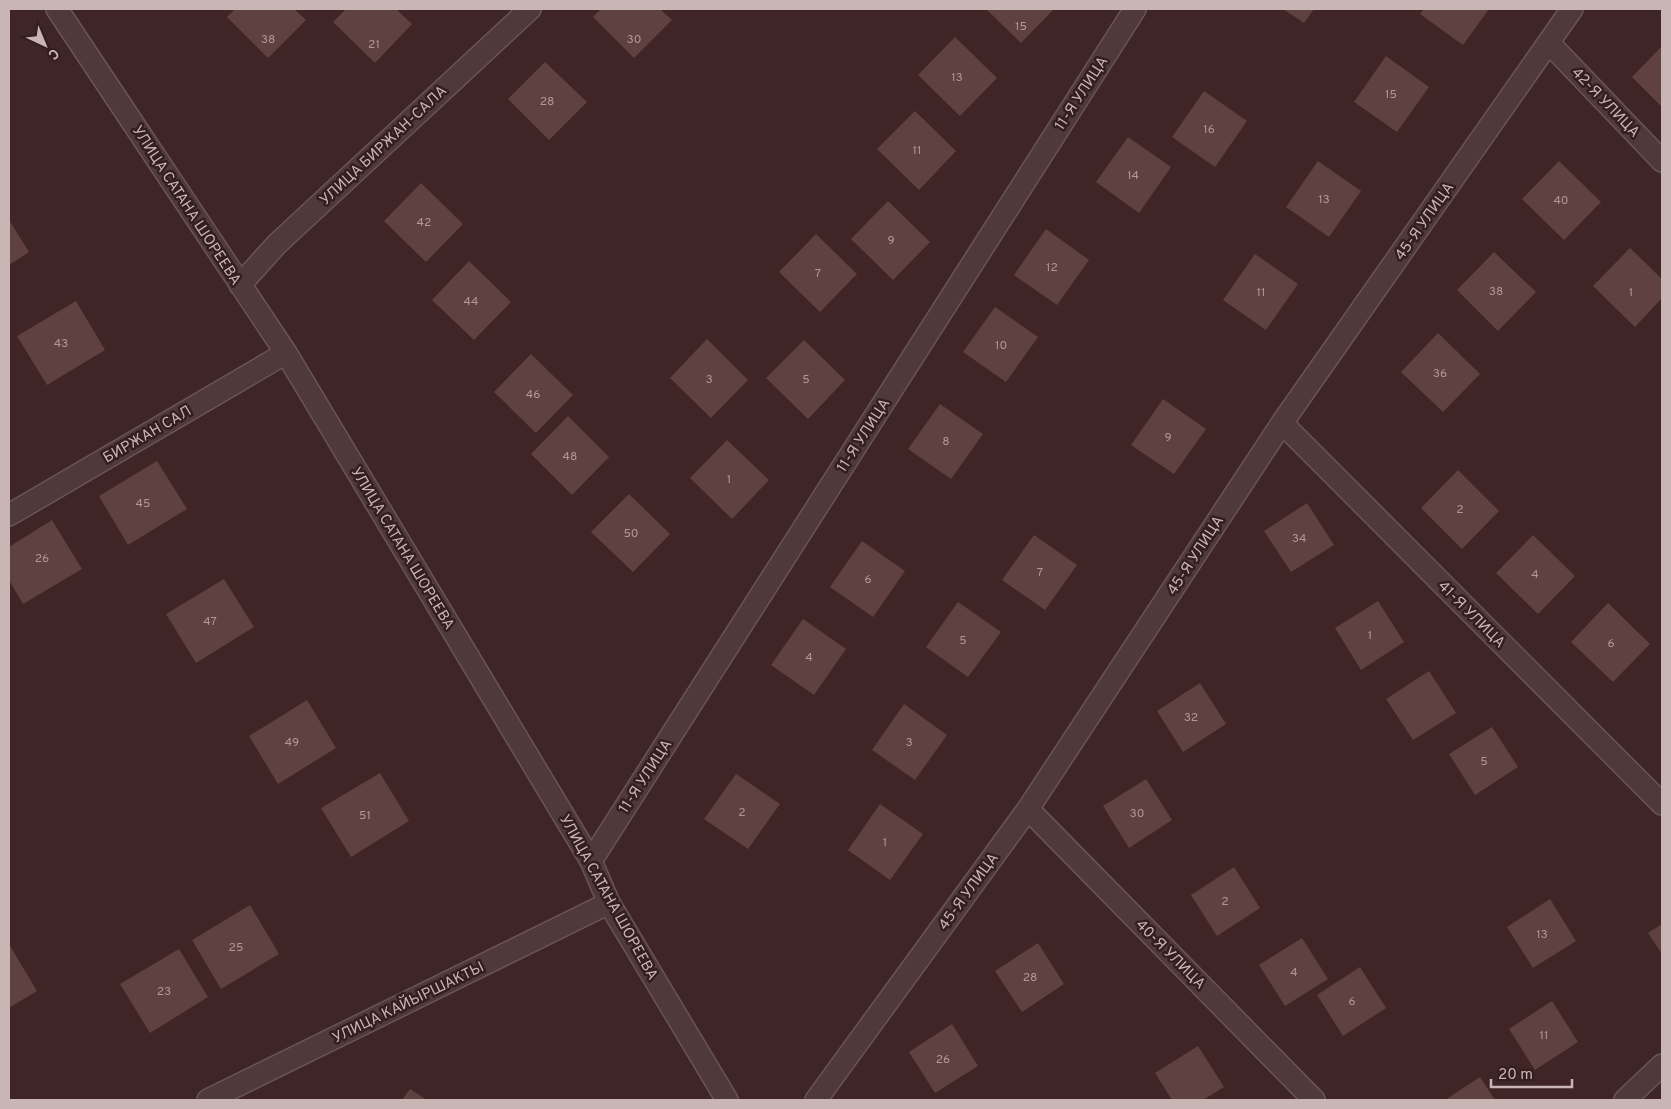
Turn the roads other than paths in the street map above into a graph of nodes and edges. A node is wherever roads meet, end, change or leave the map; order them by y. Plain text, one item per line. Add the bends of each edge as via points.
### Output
1 (58, 9) edge
2 (530, 9) edge
3 (1135, 9) edge
4 (1572, 9) edge
5 (1549, 43) junction
6 (1662, 161) edge
7 (240, 285) junction
8 (286, 353) junction
9 (1282, 423) junction
10 (9, 515) edge
11 (1662, 804) edge
12 (1028, 809) junction
13 (591, 861) junction
14 (609, 903) junction
15 (1662, 1064) edge
16 (208, 1100) edge
17 (727, 1100) edge
18 (816, 1100) edge
19 (1314, 1100) edge
20 (1625, 1100) edge

1 - 7 street, УЛИЦА САТАНА ШОРЕЕВА
2 - 7 street, УЛИЦА БИРЖАН-САЛА via 277,244
3 - 13 street, 11-Я УЛИЦА
4 - 5 street, 45-Я УЛИЦА
5 - 6 street, 42-Я УЛИЦА
5 - 9 street, 45-Я УЛИЦА
7 - 8 street, УЛИЦА САТАНА ШОРЕЕВА
8 - 10 street, БИРЖАН САЛ
8 - 13 street, УЛИЦА САТАНА ШОРЕЕВА
9 - 11 street, 41-Я УЛИЦА
9 - 12 street, 45-Я УЛИЦА
12 - 18 street, 45-Я УЛИЦА
12 - 19 street, 40-Я УЛИЦА
13 - 14 street, УЛИЦА САТАНА ШОРЕЕВА
14 - 16 street, УЛИЦА КАЙЫРШАКТЫ
14 - 17 street, УЛИЦА САТАНА ШОРЕЕВА
15 - 20 street

